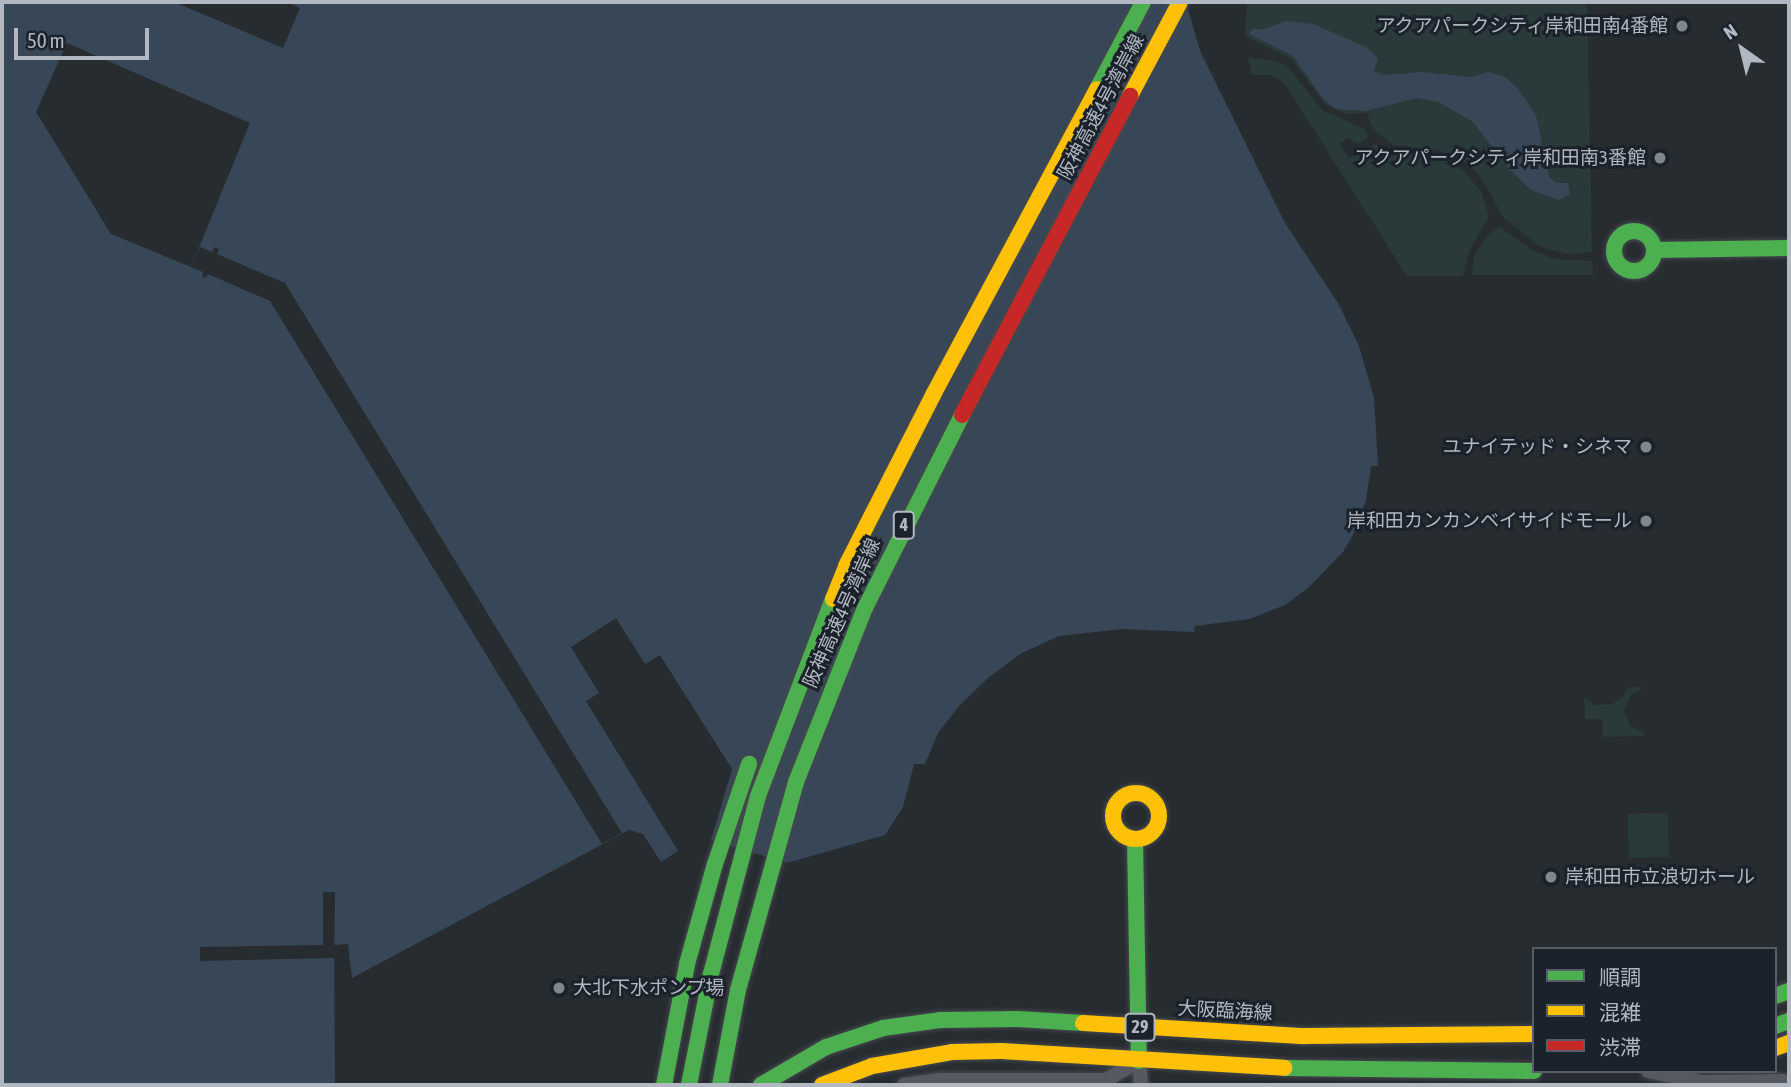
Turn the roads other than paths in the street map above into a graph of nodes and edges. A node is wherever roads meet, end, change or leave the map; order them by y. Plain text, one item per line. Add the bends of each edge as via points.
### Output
1 (1143, 2) edge
2 (1181, 2) edge
3 (1789, 248) edge
4 (1654, 250) dead end
5 (846, 566) junction
6 (788, 673) dead end
7 (755, 749) dead end
8 (1135, 839) dead end
9 (770, 868) junction
10 (1138, 1027) junction
11 (1532, 1034) edge
12 (1139, 1061) junction
13 (1532, 1071) edge
14 (1658, 1073) edge
15 (1018, 1083) edge
16 (664, 1085) edge
17 (689, 1085) edge
18 (720, 1085) edge
19 (734, 1085) edge
20 (761, 1085) edge
21 (822, 1085) edge
22 (904, 1085) edge
23 (1141, 1085) edge
24 (1783, 1085) edge

1 - 5 main road, 阪神高速4号湾岸線 / 4
2 - 9 main road, 阪神高速4号湾岸線 / 4 via 910,513 865,608 796,782
3 - 4 main road
5 - 6 main road, 4
5 - 17 main road, 阪神高速4号湾岸線 / 4 via 758,796 711,974
7 - 16 main road via 687,964
8 - 10 main road
9 - 18 main road, 阪神高速4号湾岸線 / 4 via 738,990
9 - 19 main road, 4
10 - 11 main road, 大阪臨海線 / 29 via 1305,1036
10 - 12 main road
10 - 20 main road, 大阪臨海線 / 29 via 1005,1019 941,1020 883,1028 827,1047
12 - 13 main road, 29
12 - 15 street via 1106,1080
12 - 21 main road, 29 via 952,1052 872,1066
12 - 23 street
14 - 24 street via 1701,1082 1783,1081
15 - 22 street via 939,1080

